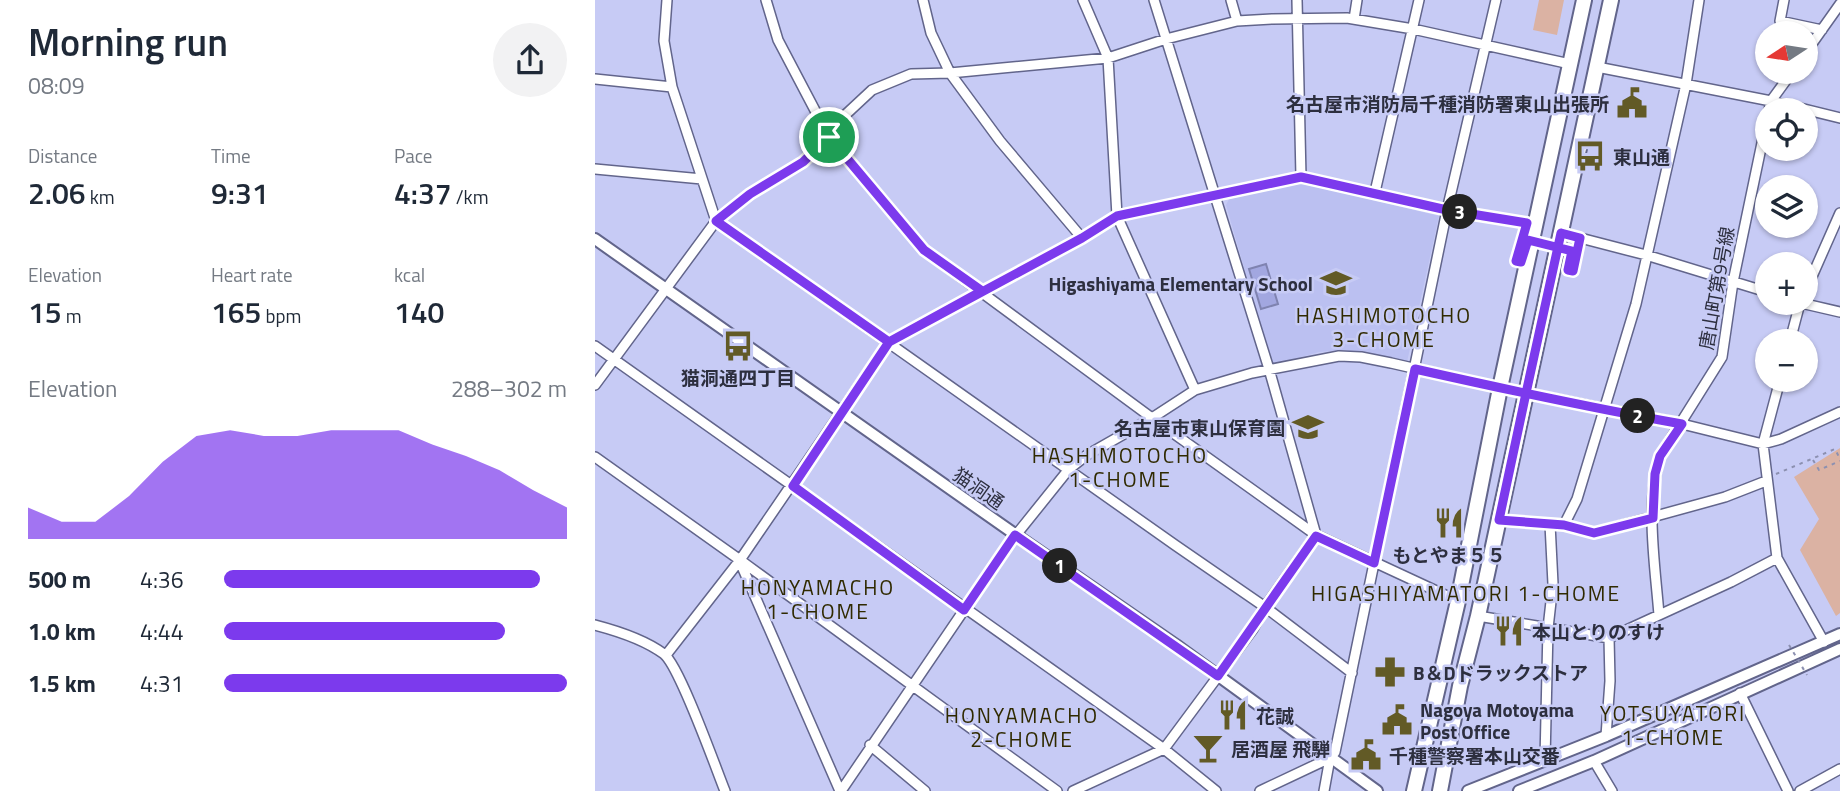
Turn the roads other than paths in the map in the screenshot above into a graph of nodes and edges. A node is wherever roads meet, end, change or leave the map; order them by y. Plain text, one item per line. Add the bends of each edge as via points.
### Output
1 (667, 0) edge
2 (766, 0) edge
3 (923, 0) edge
4 (1083, 0) edge
5 (1154, 0) edge
6 (1231, 0) edge
7 (1297, 0) edge
8 (1357, 0) edge
9 (1419, 0) edge
10 (1496, 0) edge
11 (1584, 0) edge
12 (1611, 0) edge
13 (1699, 0) edge
14 (1784, 0) edge
15 (1840, 4) edge
16 (1354, 19) junction
17 (1297, 20) junction
18 (1237, 21) junction
19 (1413, 29) junction
20 (1822, 30) junction
21 (1818, 36) edge
22 (1166, 38) junction
23 (1487, 47) junction
24 (1108, 58) junction
25 (1570, 64) junction
26 (1597, 67) junction
27 (950, 73) junction
28 (595, 79) edge
29 (1686, 84) junction
30 (672, 87) junction
31 (1755, 101) edge
32 (1818, 114) edge
33 (1840, 118) edge
34 (829, 137) junction
35 (1758, 161) edge
36 (595, 169) edge
37 (1301, 177) junction
38 (702, 179) junction
39 (1375, 192) junction
40 (1213, 194) junction
41 (1447, 210) junction
42 (1840, 213) edge
43 (1117, 216) junction
44 (716, 221) junction
45 (1532, 224) junction
46 (1561, 233) junction
47 (1082, 238) junction
48 (595, 239) edge
49 (1646, 255) junction
50 (1818, 263) edge
51 (1733, 282) junction
52 (665, 288) junction
53 (1755, 288) edge
54 (982, 291) junction
55 (1818, 307) edge
56 (1840, 312) edge
57 (889, 342) junction
58 (595, 346) edge
59 (614, 360) junction
60 (1269, 369) junction
61 (1415, 369) junction
62 (595, 385) edge
63 (1500, 388) junction
64 (1195, 390) junction
65 (1777, 392) edge
66 (1526, 393) junction
67 (1606, 410) junction
68 (1840, 412) edge
69 (842, 413) junction
70 (1152, 418) junction
71 (1682, 424) junction
72 (1763, 444) junction
73 (595, 457) edge
74 (1069, 469) junction
75 (1766, 480) junction
76 (793, 486) junction
77 (1653, 518) junction
78 (1499, 520) junction
79 (1550, 524) junction
80 (1564, 525) junction
81 (1015, 535) junction
82 (1316, 536) junction
83 (1777, 558) junction
84 (740, 560) junction
85 (1374, 563) junction
86 (1458, 601) junction
87 (1265, 607) junction
88 (964, 610) junction
89 (1659, 615) junction
90 (1478, 616) junction
91 (595, 625) edge
92 (1548, 628) junction
93 (1840, 634) edge
94 (1609, 638) junction
95 (1823, 642) junction
96 (1839, 652) edge
97 (666, 655) junction
98 (1352, 673) junction
99 (1218, 676) junction
100 (912, 684) junction
101 (1740, 693) junction
102 (1606, 736) junction
103 (870, 745) junction
104 (1164, 749) junction
105 (1330, 758) junction
106 (1545, 760) junction
107 (1594, 761) junction
108 (1840, 769) edge
109 (725, 791) edge
110 (840, 791) edge
111 (925, 791) edge
112 (1057, 791) edge
113 (1073, 791) edge
114 (1216, 791) edge
115 (1260, 791) edge
116 (1324, 791) edge
117 (1377, 791) edge
118 (1414, 791) edge
119 (1440, 791) edge
120 (1468, 791) edge
121 (1519, 791) edge
122 (1612, 791) edge
123 (1788, 791) edge
124 (1800, 791) edge

1 - 30 street via 664,41
2 - 34 street via 778,40
3 - 27 street via 931,33
4 - 24 street
5 - 22 street
6 - 18 street
7 - 17 street
8 - 16 street
9 - 19 street
10 - 23 street
11 - 25 main road
12 - 26 main road
13 - 29 street
14 - 20 street via 1780,21
15 - 20 street
16 - 17 street
16 - 19 street
17 - 18 street
17 - 37 street
18 - 22 street
19 - 23 street
19 - 39 street
20 - 21 street
22 - 24 street
22 - 40 street
23 - 25 street
23 - 41 street
24 - 27 street
24 - 43 street
25 - 45 main road
26 - 29 street
26 - 46 main road
27 - 34 street via 911,75 872,90
27 - 47 street
28 - 30 street
29 - 31 street
29 - 49 street
30 - 38 street
32 - 33 street
34 - 44 street via 803,162
34 - 54 street via 924,250
35 - 51 street, 唐山町第9号線
36 - 38 street
37 - 39 street
37 - 40 street
38 - 44 street
39 - 41 street
40 - 43 street
40 - 60 street
41 - 45 street
41 - 61 street
42 - 50 street
43 - 47 street
43 - 64 street
44 - 52 street
44 - 57 street
45 - 63 main road
46 - 49 street
46 - 66 main road
47 - 54 street
48 - 52 street, 猫洞通
49 - 51 street
49 - 67 street
51 - 53 street
51 - 71 street, 唐山町第9号線 via 1722,357
52 - 59 street
52 - 69 street, 猫洞通
54 - 57 street
54 - 70 street
55 - 56 street
57 - 69 street
57 - 74 street
58 - 59 street
59 - 62 street
59 - 76 street
60 - 61 street via 1339,356
60 - 64 street
60 - 82 street
61 - 63 street
61 - 85 street
63 - 66 street
63 - 86 main road
64 - 70 street
65 - 72 street
66 - 67 street
66 - 78 main road
67 - 71 street
67 - 80 street
68 - 72 street
69 - 76 street
69 - 81 street, 猫洞通
70 - 74 street
70 - 82 street
71 - 72 street
71 - 77 street, 唐山町第9号線 via 1660,456
72 - 75 street
73 - 84 street
74 - 81 street
74 - 87 street
75 - 77 street
75 - 83 street
76 - 84 street
76 - 88 street
77 - 80 street via 1594,533
77 - 89 street, 唐山町第9号線
78 - 79 street
78 - 90 main road
79 - 80 street
79 - 92 street via 1553,584
81 - 88 street
81 - 99 street, 猫洞通
82 - 85 street
82 - 87 street
83 - 89 street
83 - 95 street
84 - 97 street
84 - 100 street
84 - 110 street
85 - 86 street
85 - 98 street
86 - 118 main road
87 - 98 street
87 - 99 street
88 - 100 street
88 - 104 street
89 - 94 street
90 - 92 street
90 - 119 main road
91 - 97 street via 624,633
92 - 94 street
92 - 106 street
93 - 95 street
94 - 102 street
95 - 102 street
96 - 101 street
97 - 109 street
98 - 105 street
99 - 104 street
99 - 105 street, 猫洞通
100 - 103 street
100 - 112 street
101 - 107 street
101 - 123 street
102 - 106 street
103 - 110 street
103 - 111 street
104 - 113 street
104 - 114 street
105 - 115 street
105 - 116 street
105 - 117 street, 猫洞通
106 - 120 street
107 - 121 street
107 - 122 street
108 - 124 street

